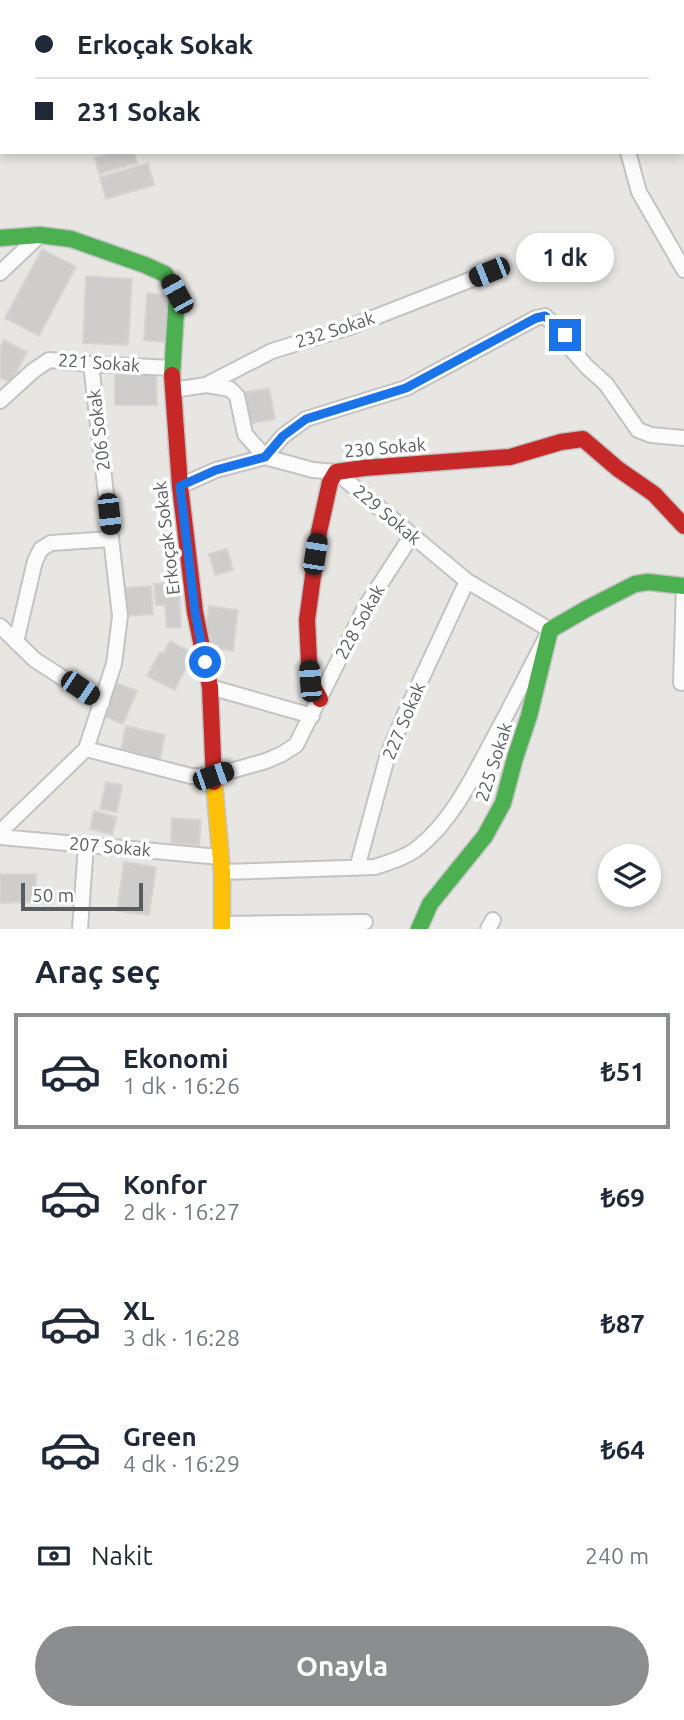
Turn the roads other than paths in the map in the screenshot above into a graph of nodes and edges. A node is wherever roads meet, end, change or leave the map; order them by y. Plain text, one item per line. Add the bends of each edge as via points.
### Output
1 (629, 154) edge
2 (40, 235) junction
3 (0, 238) edge
4 (498, 269) dead end
5 (684, 270) edge
6 (0, 273) edge
7 (91, 364) junction
8 (172, 368) junction
9 (206, 385) junction
10 (173, 390) junction
11 (0, 401) edge
12 (684, 438) edge
13 (265, 457) junction
14 (335, 472) junction
15 (180, 486) junction
16 (684, 526) edge
17 (412, 536) junction
18 (111, 539) junction
19 (467, 581) junction
20 (684, 586) edge
21 (550, 630) junction
22 (6, 635) edge
23 (681, 683) dead end
24 (210, 687) junction
25 (320, 699) junction
26 (102, 703) junction
27 (312, 716) junction
28 (86, 748) junction
29 (213, 776) junction
30 (0, 834) edge
31 (86, 844) junction
32 (221, 864) junction
33 (357, 868) junction
34 (365, 922) dead end
35 (222, 926) edge
36 (80, 929) edge
37 (419, 929) edge

1 - 5 street via 639,191
2 - 3 street, Erkoçak Sokak
2 - 6 street
2 - 8 street, Erkoçak Sokak via 71,239 165,274 177,294
4 - 9 street, 232 Sokak via 350,327 272,351
7 - 8 street, 221 Sokak
7 - 11 street, 221 Sokak via 49,360
7 - 18 street, 206 Sokak
8 - 10 street, Erkoçak Sokak
9 - 10 street, 232 Sokak
9 - 13 street via 230,389 237,396 245,433
10 - 15 street, Erkoçak Sokak
12 - 13 street via 638,430 606,384 545,316 406,388 306,419
13 - 14 street, 229 Sokak
13 - 15 street via 216,470
14 - 16 street, 230 Sokak via 510,457 583,439 654,494
14 - 17 street, 229 Sokak
14 - 25 street, 230 Sokak via 318,532 307,620 310,681
15 - 24 street, Erkoçak Sokak via 195,612
17 - 19 street, 229 Sokak
17 - 25 street, 228 Sokak via 366,606
18 - 22 street via 51,543 41,549
18 - 26 street, 206 Sokak via 120,616 114,664
19 - 21 street, 229 Sokak
19 - 33 street, 227 Sokak via 388,754
20 - 21 street via 635,584
20 - 23 street
21 - 33 street, 207 Sokak via 472,779 442,823 419,848 375,867
21 - 37 street, 225 Sokak via 503,803 485,836 430,904
22 - 26 street via 35,660
24 - 27 street
24 - 29 street, Erkoçak Sokak
25 - 27 street, 228 Sokak
26 - 28 street, 206 Sokak
27 - 29 street, 228 Sokak via 296,745 282,754
28 - 29 street via 191,775
28 - 30 street, 206 Sokak
29 - 32 street, Erkoçak Sokak
30 - 31 street, 207 Sokak
31 - 32 street, 207 Sokak
31 - 36 street
32 - 33 street, 207 Sokak
32 - 35 street, Erkoçak Sokak
34 - 35 street

